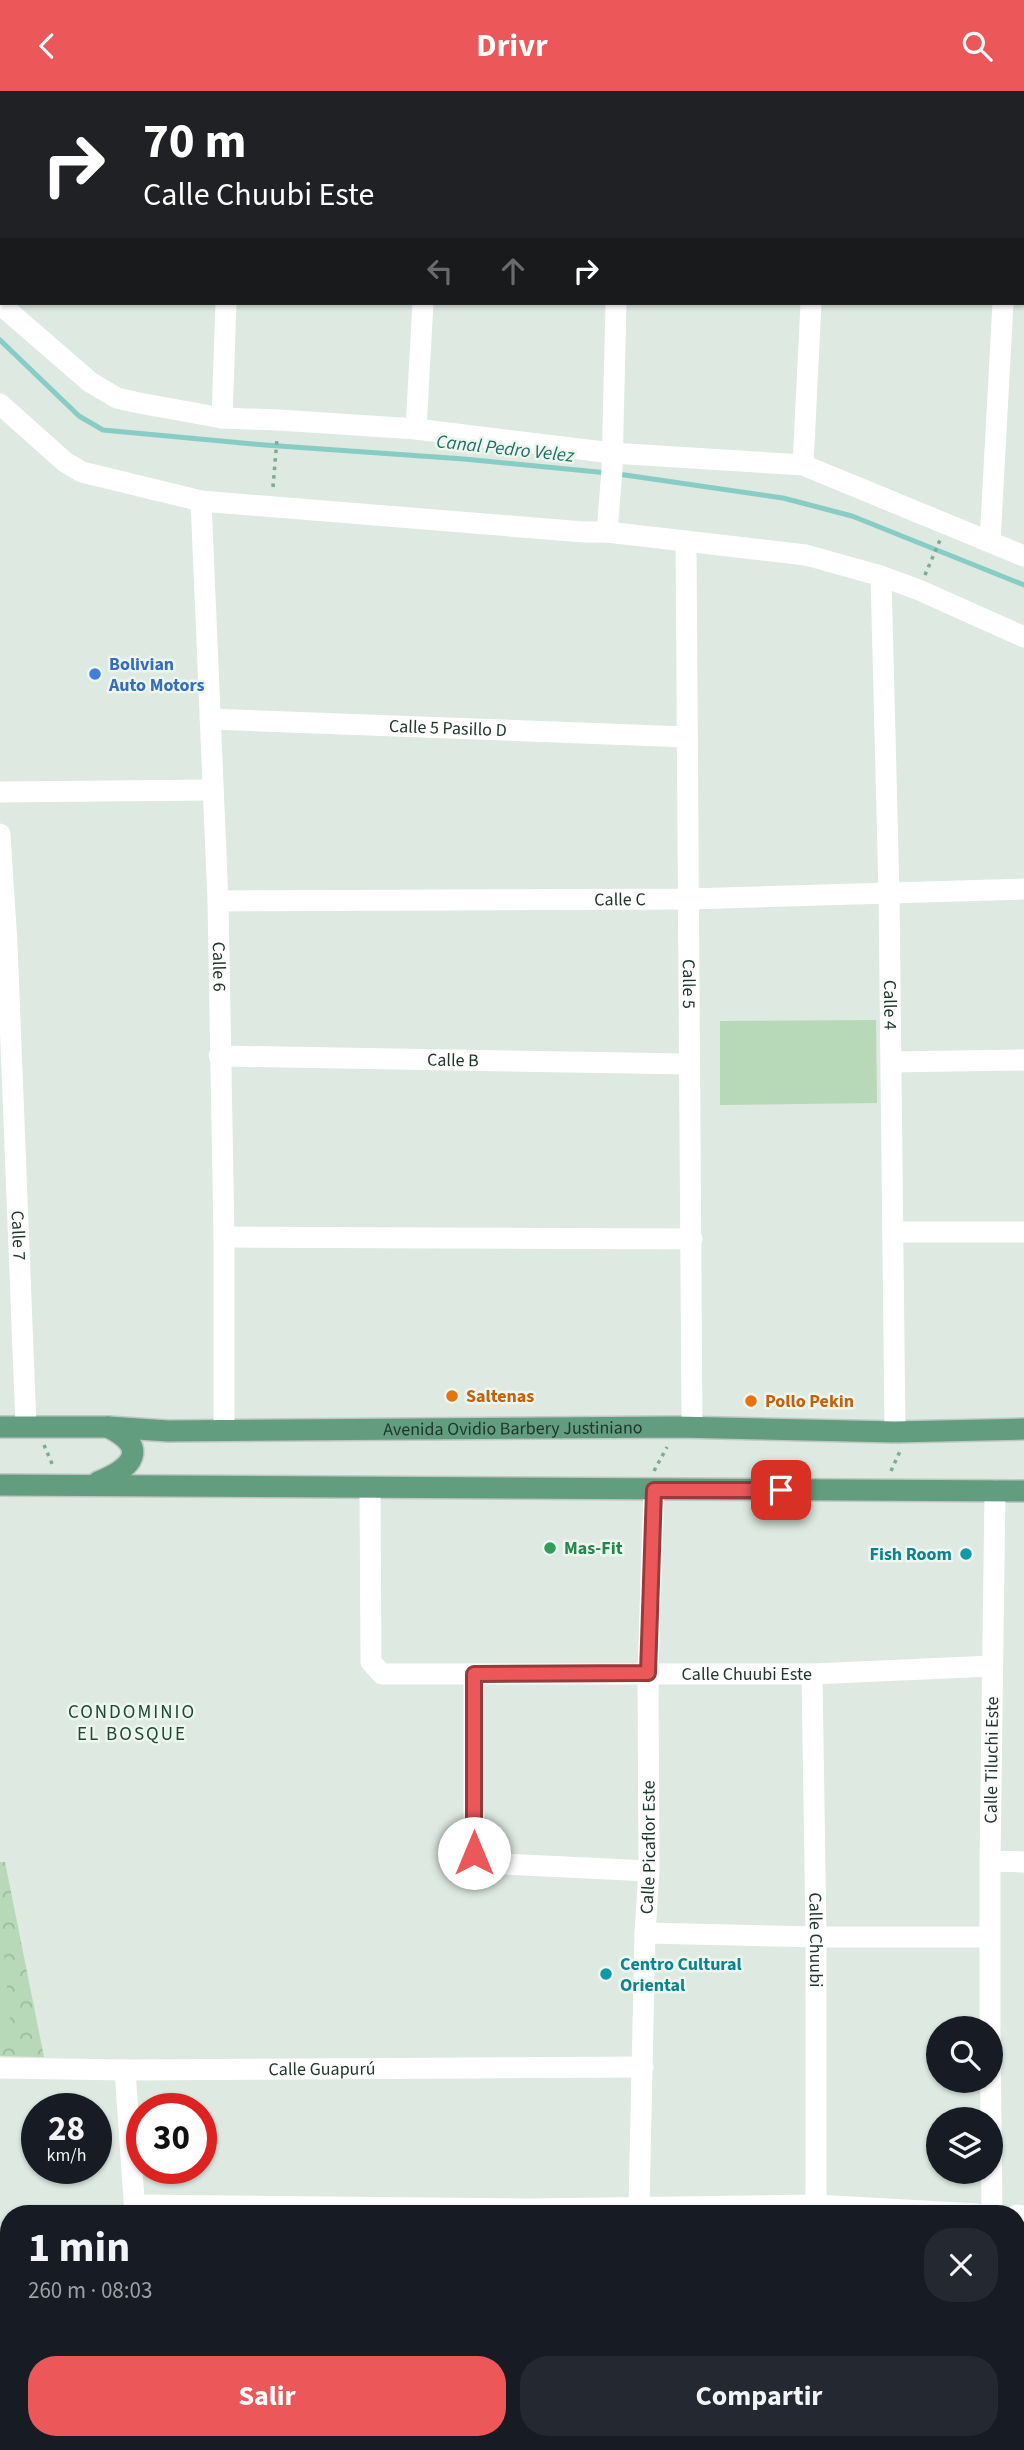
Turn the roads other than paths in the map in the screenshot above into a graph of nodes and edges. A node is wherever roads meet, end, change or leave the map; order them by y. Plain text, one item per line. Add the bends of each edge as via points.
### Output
1 (1, 305) edge
2 (226, 305) edge
3 (423, 305) edge
4 (616, 305) edge
5 (811, 305) edge
6 (1003, 305) edge
7 (0, 404) edge
8 (222, 418) junction
9 (416, 429) junction
10 (612, 461) junction
11 (803, 465) junction
12 (201, 501) junction
13 (607, 532) junction
14 (686, 541) junction
15 (990, 543) junction
16 (1024, 556) edge
17 (881, 576) junction
18 (1024, 637) edge
19 (210, 719) junction
20 (687, 737) junction
21 (212, 790) junction
22 (0, 792) edge
23 (0, 834) edge
24 (1024, 889) edge
25 (888, 894) junction
26 (689, 899) junction
27 (218, 901) junction
28 (4, 944) edge
29 (219, 1055) junction
30 (1024, 1060) edge
31 (891, 1062) junction
32 (689, 1064) junction
33 (893, 1232) junction
34 (1024, 1232) edge
35 (223, 1237) junction
36 (692, 1239) junction
37 (10, 1285) edge
38 (31, 1426) junction
39 (0, 1427) edge
40 (108, 1427) junction
41 (685, 1427) junction
42 (1024, 1429) edge
43 (224, 1430) junction
44 (169, 1431) junction
45 (902, 1432) junction
46 (0, 1485) edge
47 (90, 1485) junction
48 (162, 1486) junction
49 (370, 1487) junction
50 (649, 1490) junction
51 (995, 1491) junction
52 (1024, 1491) edge
53 (992, 1666) junction
54 (648, 1673) junction
55 (474, 1674) junction
56 (812, 1674) junction
57 (990, 1861) junction
58 (1024, 1862) edge
59 (649, 1871) junction
60 (645, 1933) junction
61 (817, 1937) junction
62 (989, 1937) junction
63 (990, 2016) edge
64 (643, 2067) junction
65 (0, 2068) edge
66 (125, 2070) junction
67 (991, 2093) edge
68 (135, 2205) edge
69 (629, 2205) edge
70 (816, 2205) edge
71 (992, 2205) edge

1 - 8 street via 81,375 117,398
2 - 8 street
3 - 9 street
4 - 10 street
5 - 11 street
6 - 15 street
7 - 12 street via 82,472
8 - 9 street
9 - 10 street
10 - 11 street
10 - 13 street
11 - 15 street
12 - 13 street
12 - 19 street, Calle 6
13 - 14 street
14 - 17 street via 806,555
14 - 20 street, Calle 5
15 - 16 street
17 - 18 street
17 - 25 street, Calle 4
19 - 20 street, Calle 5 Pasillo D
19 - 21 street, Calle 6
20 - 26 street, Calle 5
21 - 22 street
21 - 27 street, Calle 6
23 - 28 street, Calle 7
24 - 25 street, Calle C
25 - 26 street, Calle C
25 - 31 street, Calle 4
26 - 27 street, Calle C
26 - 32 street, Calle 5
27 - 29 street, Calle 6
28 - 37 street, Calle 7
29 - 32 street, Calle B
29 - 35 street, Calle 6
30 - 31 street
31 - 33 street, Calle 4
32 - 36 street, Calle 5
33 - 34 street
33 - 45 street, Calle 4
35 - 36 street
35 - 43 street, Calle 6
36 - 41 street, Calle 5
37 - 38 street, Calle 7
38 - 39 main road, Avenida Ovidio Barbery Justiniano
38 - 40 main road, Avenida Ovidio Barbery Justiniano
40 - 44 main road, Avenida Ovidio Barbery Justiniano
40 - 47 main road via 125,1436 132,1446 131,1458 125,1469
41 - 43 main road, Avenida Ovidio Barbery Justiniano
41 - 45 main road, Avenida Ovidio Barbery Justiniano
42 - 45 main road, Avenida Ovidio Barbery Justiniano
43 - 44 main road, Avenida Ovidio Barbery Justiniano
44 - 48 main road via 146,1449 142,1459 142,1469
46 - 47 main road
47 - 48 main road
48 - 49 main road
49 - 50 main road
49 - 55 street, Calle Chuubi Este via 371,1662 382,1674
50 - 51 main road
50 - 54 street, Calle Picaflor Este
51 - 52 main road
51 - 53 street, Calle Tiluchi Este
53 - 56 street, Calle Chuubi Este
53 - 57 street, Calle Tiluchi Este
54 - 55 street, Calle Chuubi Este
54 - 56 street, Calle Chuubi Este
54 - 59 street, Calle Picaflor Este
55 - 59 street via 477,1859 484,1863
56 - 61 street, Calle Chuubi
57 - 58 street
57 - 62 street, Calle Tiluchi Este
59 - 60 street, Calle Picaflor Este
60 - 61 street
60 - 64 street, Calle Picaflor Este
61 - 62 street
61 - 70 street, Calle Chuubi
62 - 63 street, Calle Tiluchi Este
64 - 66 street, Calle Guapurú
64 - 69 street, Calle Picaflor Este
65 - 66 street, Calle Guapurú
66 - 68 street
67 - 71 street, Calle Tiluchi Este

